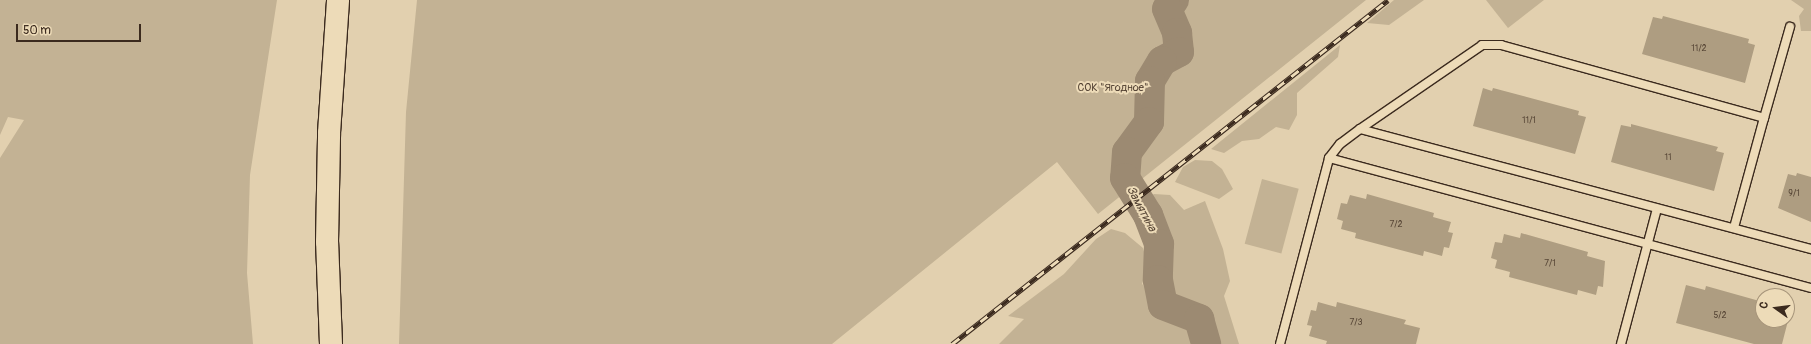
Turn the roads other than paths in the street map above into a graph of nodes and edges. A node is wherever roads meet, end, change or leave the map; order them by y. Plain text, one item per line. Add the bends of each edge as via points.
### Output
1 (338, 0) edge
2 (1790, 27) dead end
3 (1764, 118) junction
4 (1360, 129) junction
5 (1329, 158) junction
6 (1657, 209) junction
7 (1734, 228) junction
8 (1649, 242) junction
9 (1811, 249) edge
10 (1811, 288) edge
11 (331, 344) edge
12 (1280, 344) edge
13 (1621, 344) edge

1 - 11 main road via 328,133 326,242
2 - 3 lane
3 - 4 lane via 1501,45 1482,45
3 - 7 lane
4 - 5 lane via 1340,144
4 - 6 lane
5 - 8 lane
5 - 12 lane
6 - 7 lane
6 - 8 lane
7 - 9 lane
8 - 10 lane
8 - 13 lane

